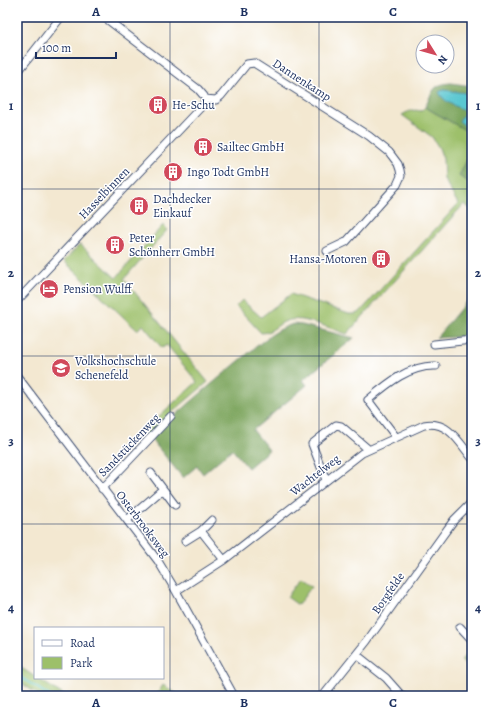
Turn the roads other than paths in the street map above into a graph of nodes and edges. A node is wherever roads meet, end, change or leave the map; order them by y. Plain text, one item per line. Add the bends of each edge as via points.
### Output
1 (61, 17) edge
2 (104, 17) edge
3 (17, 73) edge
4 (205, 99) junction
5 (327, 252) dead end
6 (17, 301) edge
7 (472, 340) edge
8 (434, 344) dead end
9 (436, 366) dead end
10 (17, 376) edge
11 (171, 416) dead end
12 (396, 437) junction
13 (368, 449) junction
14 (472, 458) edge
15 (151, 473) dead end
16 (326, 480) junction
17 (102, 489) junction
18 (163, 489) junction
19 (472, 502) edge
20 (175, 505) dead end
21 (127, 520) junction
22 (212, 520) dead end
23 (201, 531) junction
24 (185, 541) dead end
25 (224, 560) junction
26 (176, 591) junction
27 (460, 627) dead end
28 (472, 640) edge
29 (357, 655) junction
30 (234, 696) edge
31 (323, 696) edge
32 (402, 696) edge

1 - 3 street
2 - 4 street via 198,89
4 - 5 street, Dannenkamp via 216,100 247,64 254,63 369,136 395,159 400,176 394,190 346,242
4 - 6 street, Hasselbinnen via 204,104
7 - 8 street
9 - 12 street via 408,372 368,400
10 - 17 street, Osterbrooksweg
11 - 17 street, Sandstückenweg
12 - 13 street, Wachtelweg
12 - 14 street, Wachtelweg via 424,425 437,424 452,433
13 - 16 street, Wachtelweg
13 - 16 street via 341,426 336,425 312,444
15 - 18 street
16 - 25 street, Wachtelweg
17 - 21 street, Osterbrooksweg
18 - 20 street
18 - 21 street
19 - 29 street, Borgfelde via 454,520
21 - 26 street, Osterbrooksweg via 158,561
22 - 23 street
23 - 24 street
23 - 25 street
25 - 26 street, Wachtelweg
26 - 30 street, Osterbrooksweg
27 - 28 street
29 - 31 street, Borgfelde
29 - 32 street via 386,678

